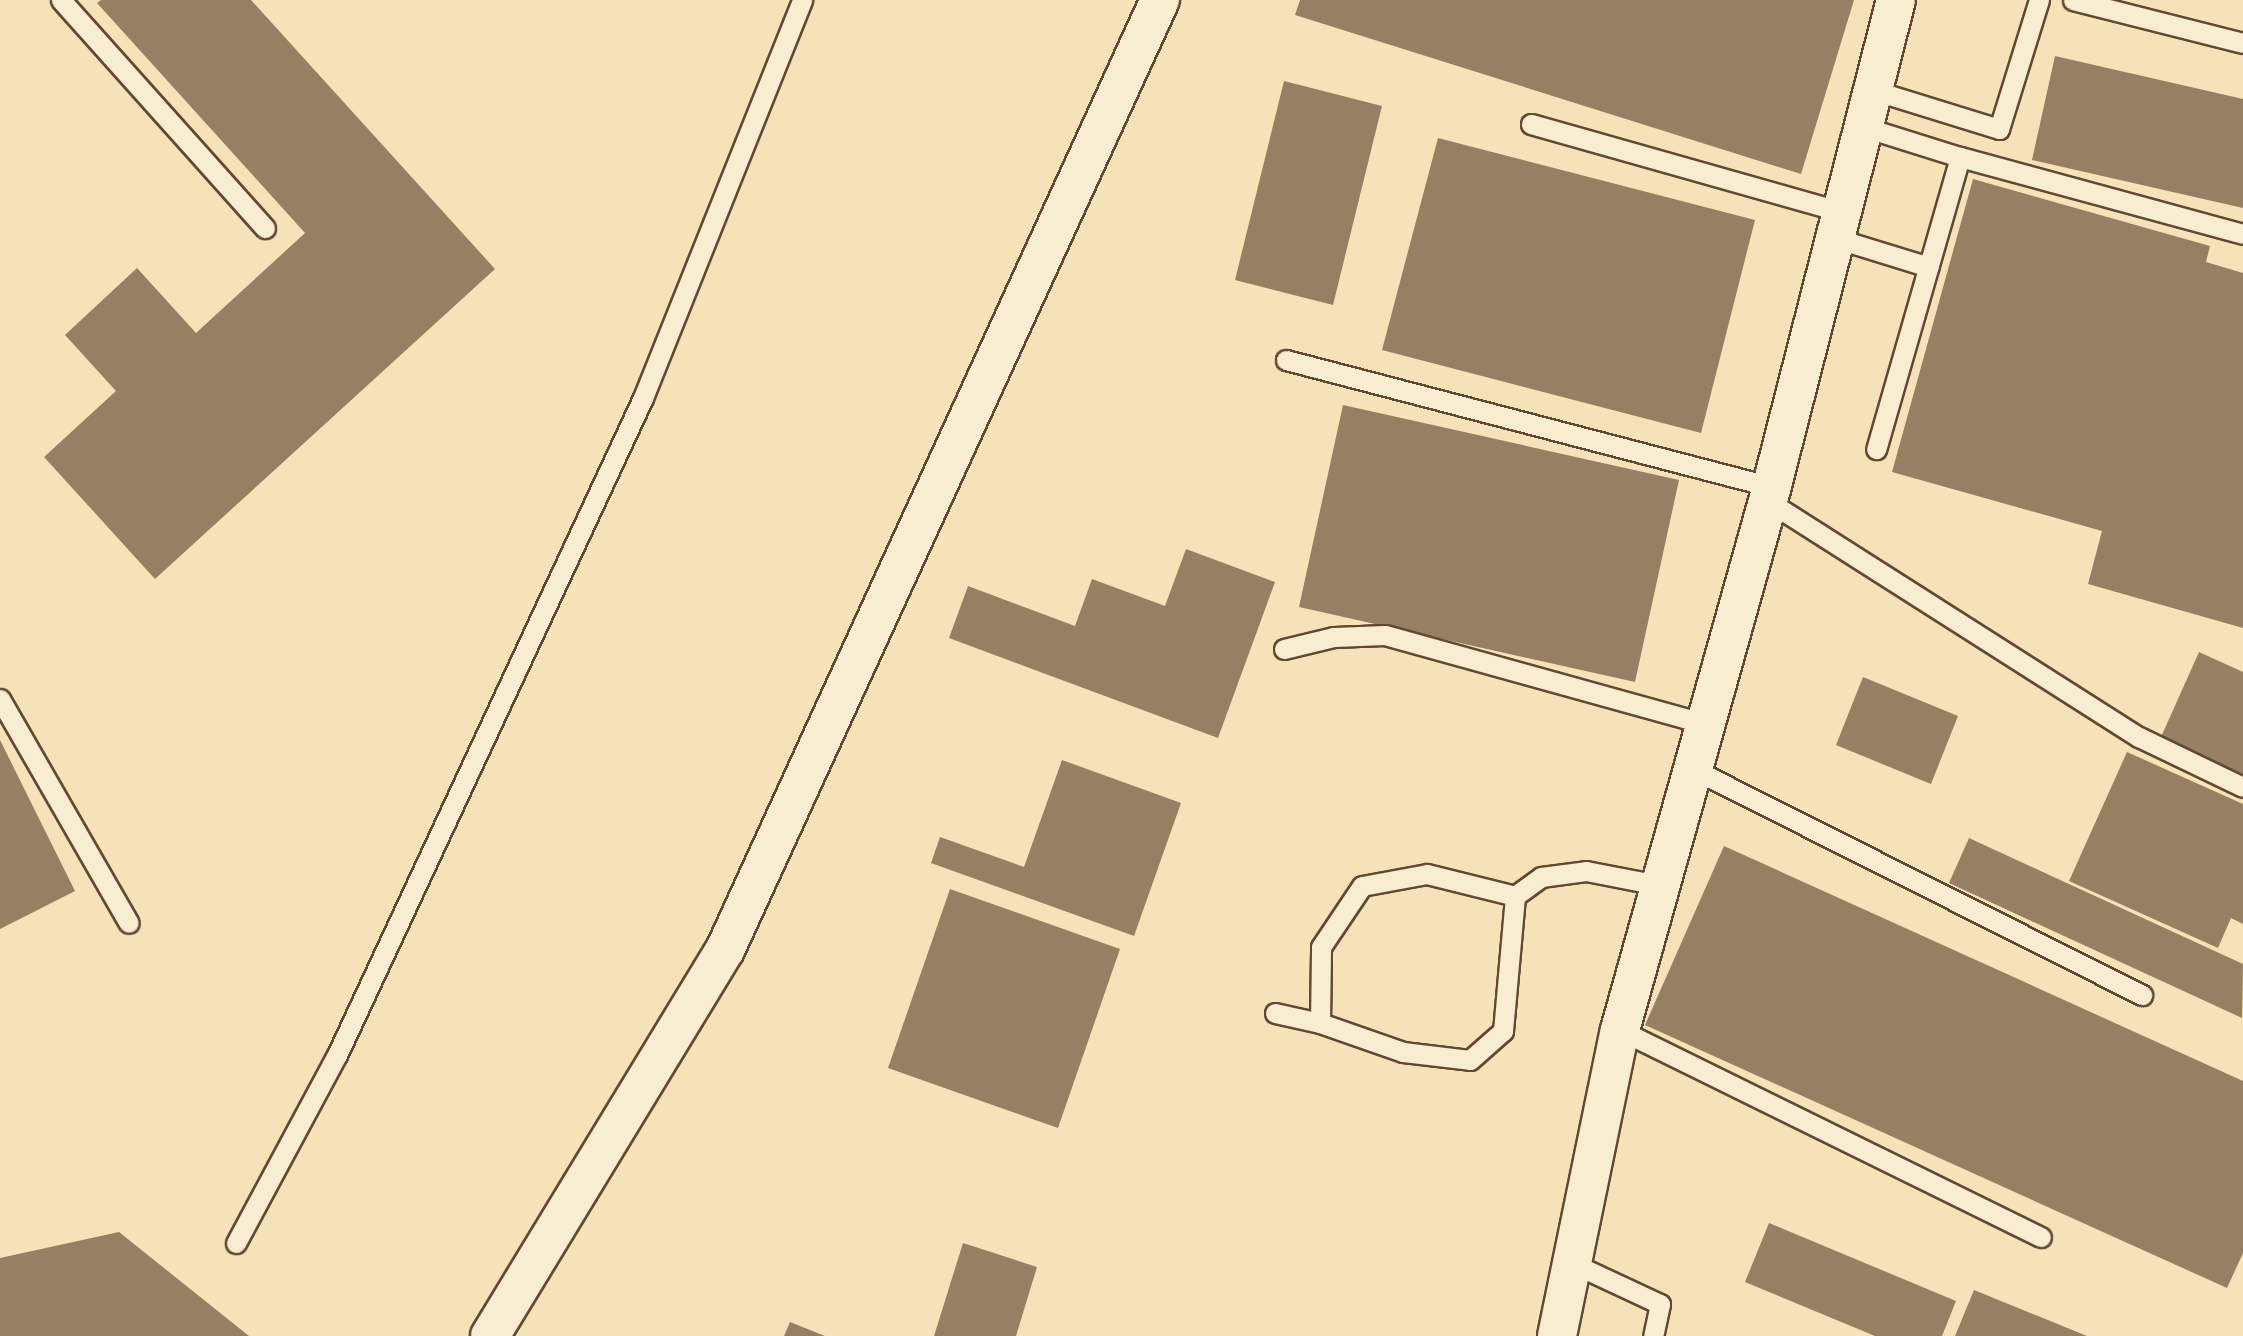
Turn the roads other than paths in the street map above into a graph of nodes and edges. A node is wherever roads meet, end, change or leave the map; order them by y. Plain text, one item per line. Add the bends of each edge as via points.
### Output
1 (61, 0) edge
2 (802, 0) edge
3 (1160, 0) edge
4 (1896, 0) edge
5 (2039, 0) edge
6 (2073, 0) edge
7 (2243, 43) edge
8 (1873, 90) junction
9 (1531, 124) dead end
10 (1864, 127) junction
11 (1960, 158) junction
12 (1838, 225) junction
13 (265, 228) dead end
14 (2243, 234) edge
15 (1929, 267) junction
16 (1286, 360) dead end
17 (1876, 449) dead end
18 (1770, 494) junction
19 (1284, 649) dead end
20 (0, 699) edge
21 (1705, 724) junction
22 (1693, 769) junction
23 (2243, 788) edge
24 (1658, 885) junction
25 (1515, 896) junction
26 (129, 923) dead end
27 (2142, 995) dead end
28 (1275, 1013) dead end
29 (1320, 1023) junction
30 (1620, 1030) junction
31 (2041, 1237) dead end
32 (236, 1243) dead end
33 (1572, 1263) junction
34 (490, 1336) edge
35 (1557, 1336) edge
36 (1653, 1336) edge

1 - 13 lane
2 - 32 lane via 643,398 337,1055
3 - 34 street via 725,950
4 - 8 street
5 - 8 lane via 1999,129
6 - 7 lane
8 - 10 street
9 - 12 lane
10 - 11 lane
10 - 12 street
11 - 14 lane
11 - 15 lane
12 - 15 lane
12 - 18 street
15 - 17 lane
16 - 18 lane
18 - 21 street
18 - 23 lane via 2139,737
19 - 21 lane via 1334,637 1385,635
20 - 26 lane
21 - 22 street
22 - 24 street
22 - 27 lane
24 - 25 lane via 1586,871 1541,877
24 - 30 street
25 - 29 lane via 1427,874 1362,886 1321,947
25 - 29 lane via 1503,1031 1469,1060 1403,1052
28 - 29 lane
30 - 31 lane
30 - 33 street
33 - 35 street
33 - 36 lane via 1660,1304

